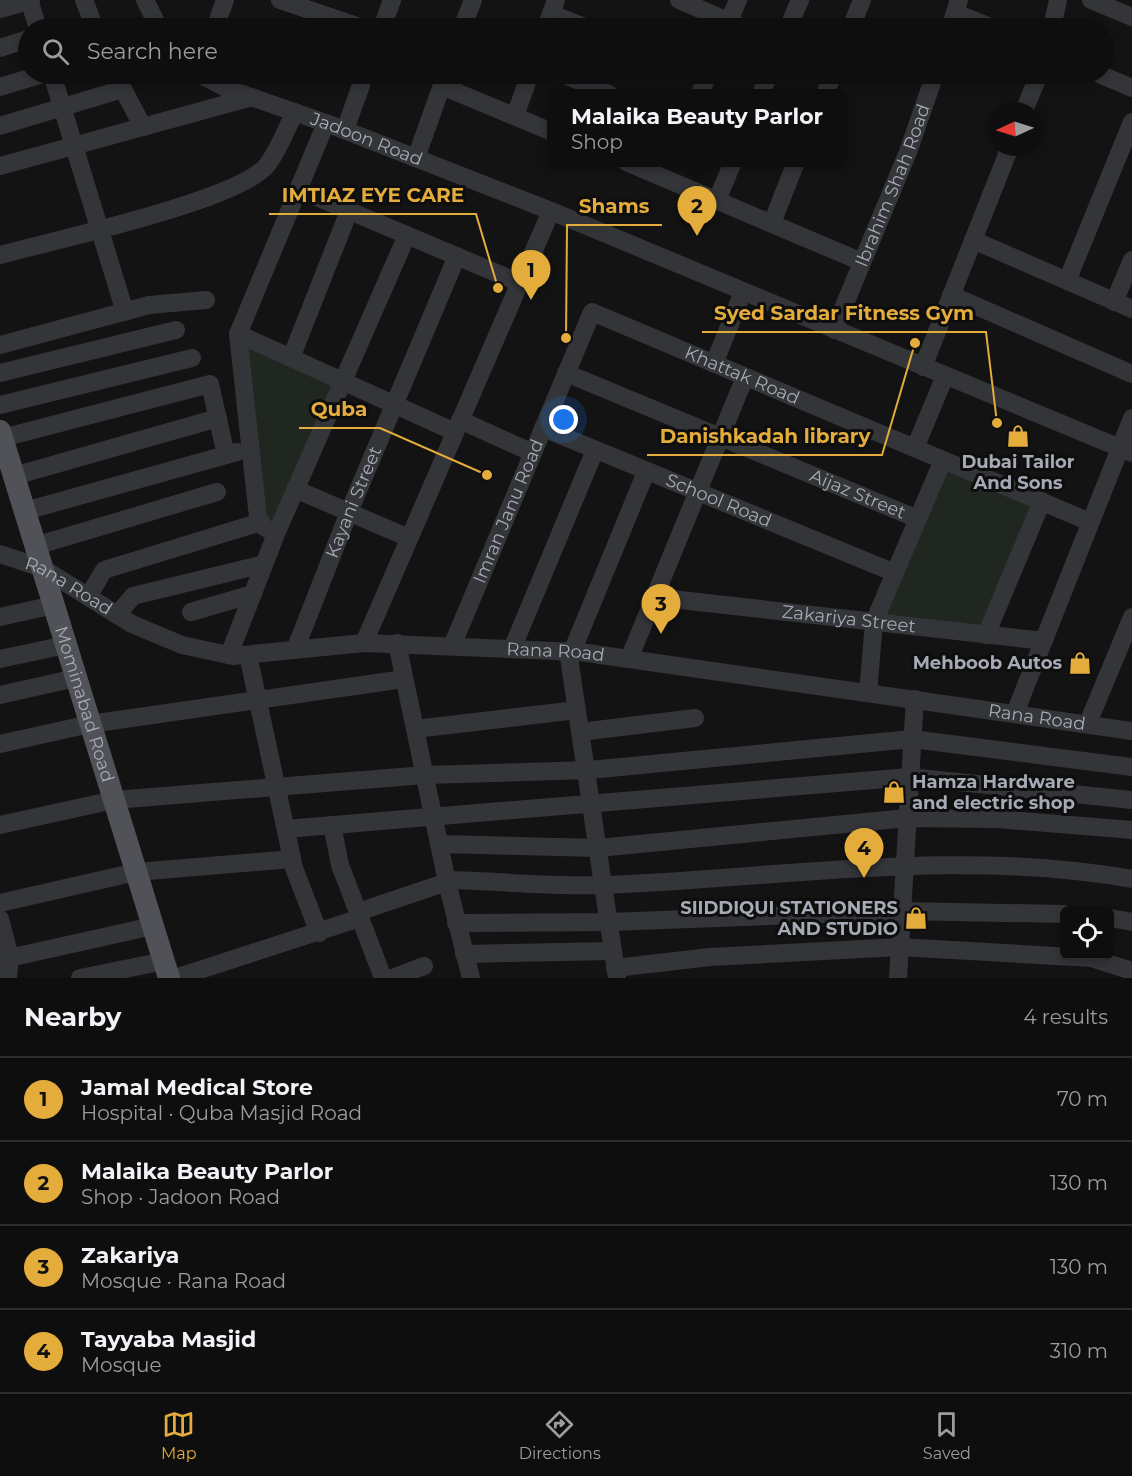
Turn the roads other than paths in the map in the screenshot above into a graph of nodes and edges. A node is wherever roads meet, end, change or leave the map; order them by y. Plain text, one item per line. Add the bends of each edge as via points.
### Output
1 (30, 0) edge
2 (84, 0) edge
3 (225, 0) edge
4 (280, 0) edge
5 (392, 0) edge
6 (473, 0) edge
7 (679, 0) edge
8 (738, 0) edge
9 (800, 0) edge
10 (862, 0) edge
11 (1058, 0) edge
12 (1091, 0) edge
13 (0, 9) edge
14 (1132, 17) edge
15 (35, 18) edge
16 (91, 18) edge
17 (219, 18) edge
18 (333, 18) edge
19 (386, 18) edge
20 (466, 18) edge
21 (716, 18) edge
22 (735, 18) edge
23 (792, 18) edge
24 (855, 18) edge
25 (1054, 18) edge
26 (18, 42) edge
27 (0, 48) edge
28 (1114, 80) edge
29 (18, 82) edge
30 (55, 84) edge
31 (112, 84) edge
32 (121, 84) edge
33 (219, 84) edge
34 (361, 84) edge
35 (443, 84) edge
36 (452, 84) edge
37 (527, 84) edge
38 (932, 84) edge
39 (1035, 84) edge
40 (0, 87) edge
41 (1132, 88) edge
42 (252, 97) junction
43 (1028, 102) edge
44 (62, 106) junction
45 (295, 112) junction
46 (515, 117) junction
47 (1132, 122) edge
48 (326, 123) junction
49 (0, 126) edge
50 (143, 127) junction
51 (345, 130) junction
52 (547, 130) edge
53 (74, 145) junction
54 (1126, 152) edge
55 (1006, 156) edge
56 (416, 158) junction
57 (0, 166) edge
58 (650, 167) edge
59 (731, 167) edge
60 (794, 167) edge
61 (669, 171) edge
62 (300, 190) junction
63 (717, 200) junction
64 (349, 211) junction
65 (551, 211) junction
66 (772, 223) junction
67 (99, 228) junction
68 (407, 235) junction
69 (973, 240) junction
70 (0, 255) edge
71 (457, 256) junction
72 (1132, 260) edge
73 (862, 262) junction
74 (1067, 281) junction
75 (520, 283) junction
76 (743, 292) junction
77 (951, 296) junction
78 (206, 300) dead end
79 (1114, 302) junction
80 (1132, 309) edge
81 (125, 312) junction
82 (592, 312) joint
83 (176, 330) dead end
84 (834, 330) junction
85 (238, 334) junction
86 (0, 345) edge
87 (192, 358) dead end
88 (291, 358) junction
89 (714, 363) junction
90 (923, 367) junction
91 (0, 373) edge
92 (566, 373) junction
93 (1132, 374) edge
94 (945, 376) junction
95 (745, 377) junction
96 (343, 381) junction
97 (0, 405) edge
98 (395, 405) junction
99 (218, 418) junction
100 (1132, 418) edge
101 (458, 426) junction
102 (543, 428) junction
103 (1, 435) edge
104 (720, 437) junction
105 (251, 448) junction
106 (915, 448) junction
107 (594, 450) junction
108 (1126, 450) edge
109 (533, 453) junction
110 (226, 455) junction
111 (943, 460) junction
112 (646, 472) junction
113 (14, 476) junction
114 (295, 489) junction
115 (217, 492) dead end
116 (697, 494) junction
117 (1042, 501) junction
118 (25, 511) junction
119 (349, 512) junction
120 (918, 519) junction
121 (261, 522) junction
122 (1090, 522) junction
123 (276, 534) junction
124 (409, 538) junction
125 (35, 546) junction
126 (0, 554) edge
127 (264, 564) junction
128 (42, 568) junction
129 (895, 573) junction
130 (253, 594) junction
131 (88, 597) junction
132 (654, 597) junction
133 (54, 605) junction
134 (191, 612) dead end
135 (117, 615) junction
136 (0, 617) edge
137 (1132, 617) edge
138 (874, 622) junction
139 (986, 635) junction
140 (1044, 641) junction
141 (364, 643) junction
142 (397, 643) junction
143 (66, 645) junction
144 (452, 646) junction
145 (512, 648) junction
146 (295, 650) junction
147 (570, 652) junction
148 (229, 655) junction
149 (248, 655) junction
150 (0, 659) edge
151 (629, 659) junction
152 (76, 678) junction
153 (404, 680) junction
154 (868, 693) junction
155 (0, 695) edge
156 (915, 699) junction
157 (257, 701) junction
158 (577, 710) junction
159 (1016, 713) junction
160 (695, 717) dead end
161 (1088, 723) junction
162 (90, 724) junction
163 (415, 729) junction
164 (1132, 731) edge
165 (580, 732) junction
166 (912, 739) junction
167 (0, 744) edge
168 (1132, 767) edge
169 (586, 770) junction
170 (424, 775) junction
171 (910, 777) junction
172 (275, 787) junction
173 (114, 800) junction
174 (1132, 800) edge
175 (591, 805) junction
176 (434, 818) junction
177 (907, 818) junction
178 (0, 825) edge
179 (332, 825) junction
180 (286, 829) junction
181 (1132, 830) edge
182 (439, 844) junction
183 (597, 848) junction
184 (292, 860) junction
185 (903, 867) junction
186 (136, 872) junction
187 (1132, 879) edge
188 (447, 881) junction
189 (603, 885) junction
190 (0, 903) edge
191 (901, 911) junction
192 (1060, 914) edge
193 (359, 915) junction
194 (0, 919) edge
195 (1114, 919) edge
196 (609, 922) junction
197 (1132, 922) edge
198 (456, 923) junction
199 (153, 926) junction
200 (319, 933) junction
201 (900, 947) junction
202 (464, 954) junction
203 (5, 959) edge
204 (615, 965) edge
205 (424, 966) dead end
206 (1132, 971) edge
207 (169, 972) edge
208 (381, 977) edge
209 (8, 978) edge
210 (80, 978) edge
211 (471, 978) edge
212 (898, 978) edge

1 - 13 street
1 - 15 street
2 - 16 street
3 - 17 street
4 - 18 street
5 - 19 street
6 - 20 street
7 - 21 street
8 - 22 street
9 - 23 street
10 - 24 street
11 - 25 street
12 - 14 street
26 - 27 street
28 - 41 street
29 - 40 street
30 - 44 street
31 - 44 street
32 - 50 street
33 - 42 street, Jadoon Road
34 - 51 street
35 - 56 street
36 - 46 street
37 - 46 street
38 - 73 street, Ibrahim Shah Road
39 - 43 street
42 - 45 street, Jadoon Road
42 - 50 street
44 - 49 street
44 - 53 street
45 - 48 street, Jadoon Road
45 - 67 street via 267,166 235,188
46 - 52 street
47 - 54 street
48 - 51 street, Jadoon Road
48 - 62 street
50 - 53 street
51 - 56 street, Jadoon Road
53 - 57 street
53 - 67 street
54 - 74 street
55 - 69 street
56 - 65 street, Jadoon Road
58 - 61 street
59 - 63 street
60 - 66 street
61 - 63 street
62 - 64 street
62 - 85 street
63 - 66 street
64 - 68 street
64 - 88 street
65 - 75 street
65 - 76 street, Jadoon Road
66 - 73 street
67 - 70 street
67 - 81 street
68 - 71 street
68 - 96 street
69 - 74 street
69 - 77 street
71 - 75 street
71 - 98 street, Kayani Street
72 - 79 street
73 - 84 street, Ibrahim Shah Road
74 - 79 street
75 - 101 street
76 - 84 street, Jadoon Road
76 - 89 street
77 - 90 street
77 - 93 street
78 - 81 street via 149,305
79 - 80 street
81 - 86 street
82 - 89 street, Khattak Road
82 - 92 street, Imran Janu Road
83 - 91 street
84 - 90 street, Jadoon Road
85 - 88 street
85 - 105 street
87 - 97 street
88 - 96 street
89 - 95 street, Khattak Road
90 - 94 street, Jadoon Road
92 - 102 street, Imran Janu Road
92 - 104 street, Aijaz Street
94 - 106 street
94 - 108 street, Jadoon Road
95 - 104 street
95 - 106 street, Khattak Road
96 - 98 street
96 - 114 street
98 - 101 street
98 - 119 street, Kayani Street
99 - 103 street via 210,384
99 - 110 street
99 - 113 street
100 - 108 street
101 - 109 street
101 - 124 street
102 - 107 street, School Road
102 - 109 street, Imran Janu Road
103 - 113 main road, Mominabad Road
104 - 116 street
104 - 120 street, Aijaz Street
105 - 110 street
105 - 121 street
106 - 111 street, Khattak Road
107 - 112 street, School Road
107 - 145 street
108 - 122 street
109 - 144 street, Imran Janu Road
110 - 118 street
111 - 117 street, Khattak Road
111 - 120 street
112 - 116 street, School Road
112 - 147 street
113 - 118 main road, Mominabad Road
114 - 119 street
114 - 123 street
115 - 125 street
116 - 129 street, School Road
116 - 132 street
117 - 122 street, Khattak Road
117 - 139 street
118 - 125 main road, Mominabad Road
119 - 124 street
119 - 146 street, Kayani Street
120 - 129 street
121 - 123 street
121 - 131 street via 104,570
122 - 140 street
123 - 127 street
124 - 141 street
125 - 128 main road, Mominabad Road
126 - 128 street, Rana Road
127 - 130 street
127 - 135 street via 133,596
128 - 131 street, Rana Road
128 - 133 main road, Mominabad Road
129 - 138 street
130 - 134 street
130 - 148 street
131 - 135 street, Rana Road
132 - 138 street, Zakariya Street
132 - 151 street
133 - 136 street
133 - 143 main road, Mominabad Road
135 - 148 street, Rana Road via 182,645
137 - 161 street
138 - 139 street, Zakariya Street
138 - 154 street
139 - 140 street, Zakariya Street
140 - 159 street
141 - 142 street, Rana Road
141 - 146 street, Rana Road
142 - 144 street, Rana Road
142 - 153 street
143 - 150 street
143 - 152 main road, Mominabad Road
144 - 145 street, Rana Road
145 - 147 street, Rana Road
146 - 149 street, Rana Road
147 - 151 street, Rana Road
147 - 158 street
148 - 149 street, Rana Road
149 - 157 street
151 - 154 street, Rana Road
152 - 155 street
152 - 162 main road, Mominabad Road
153 - 157 street
153 - 163 street
154 - 156 street, Rana Road
156 - 159 street, Rana Road
156 - 166 street
157 - 162 street
157 - 172 street
158 - 163 street
158 - 165 street
159 - 161 street, Rana Road
160 - 165 street
161 - 164 street, Rana Road
162 - 167 street
162 - 173 main road, Mominabad Road
163 - 170 street
165 - 169 street
166 - 168 street
166 - 169 street
166 - 171 street
169 - 170 street
169 - 175 street
170 - 172 street
170 - 176 street
171 - 174 street
171 - 175 street
171 - 177 street
172 - 173 street
172 - 180 street
173 - 178 street
173 - 186 main road, Mominabad Road
175 - 176 street
175 - 183 street
176 - 179 street
176 - 182 street
177 - 181 street via 998,819
177 - 183 street
177 - 185 street
179 - 180 street
179 - 193 street via 340,865
180 - 184 street
182 - 183 street
182 - 188 street
183 - 189 street
184 - 186 street
184 - 200 street
185 - 187 street via 1038,866
185 - 189 street
185 - 191 street
186 - 190 street
186 - 199 main road, Mominabad Road
188 - 189 street
188 - 193 street
188 - 198 street
189 - 196 street
191 - 192 street
191 - 196 street
191 - 201 street
193 - 200 street
193 - 208 street
194 - 203 street
195 - 197 street
196 - 198 street
196 - 204 street
198 - 202 street
199 - 203 street
199 - 207 main road, Mominabad Road
200 - 207 street
201 - 204 street
201 - 206 street via 1091,958
201 - 212 street
202 - 204 street
202 - 211 street
203 - 209 street
205 - 208 street
207 - 210 street

